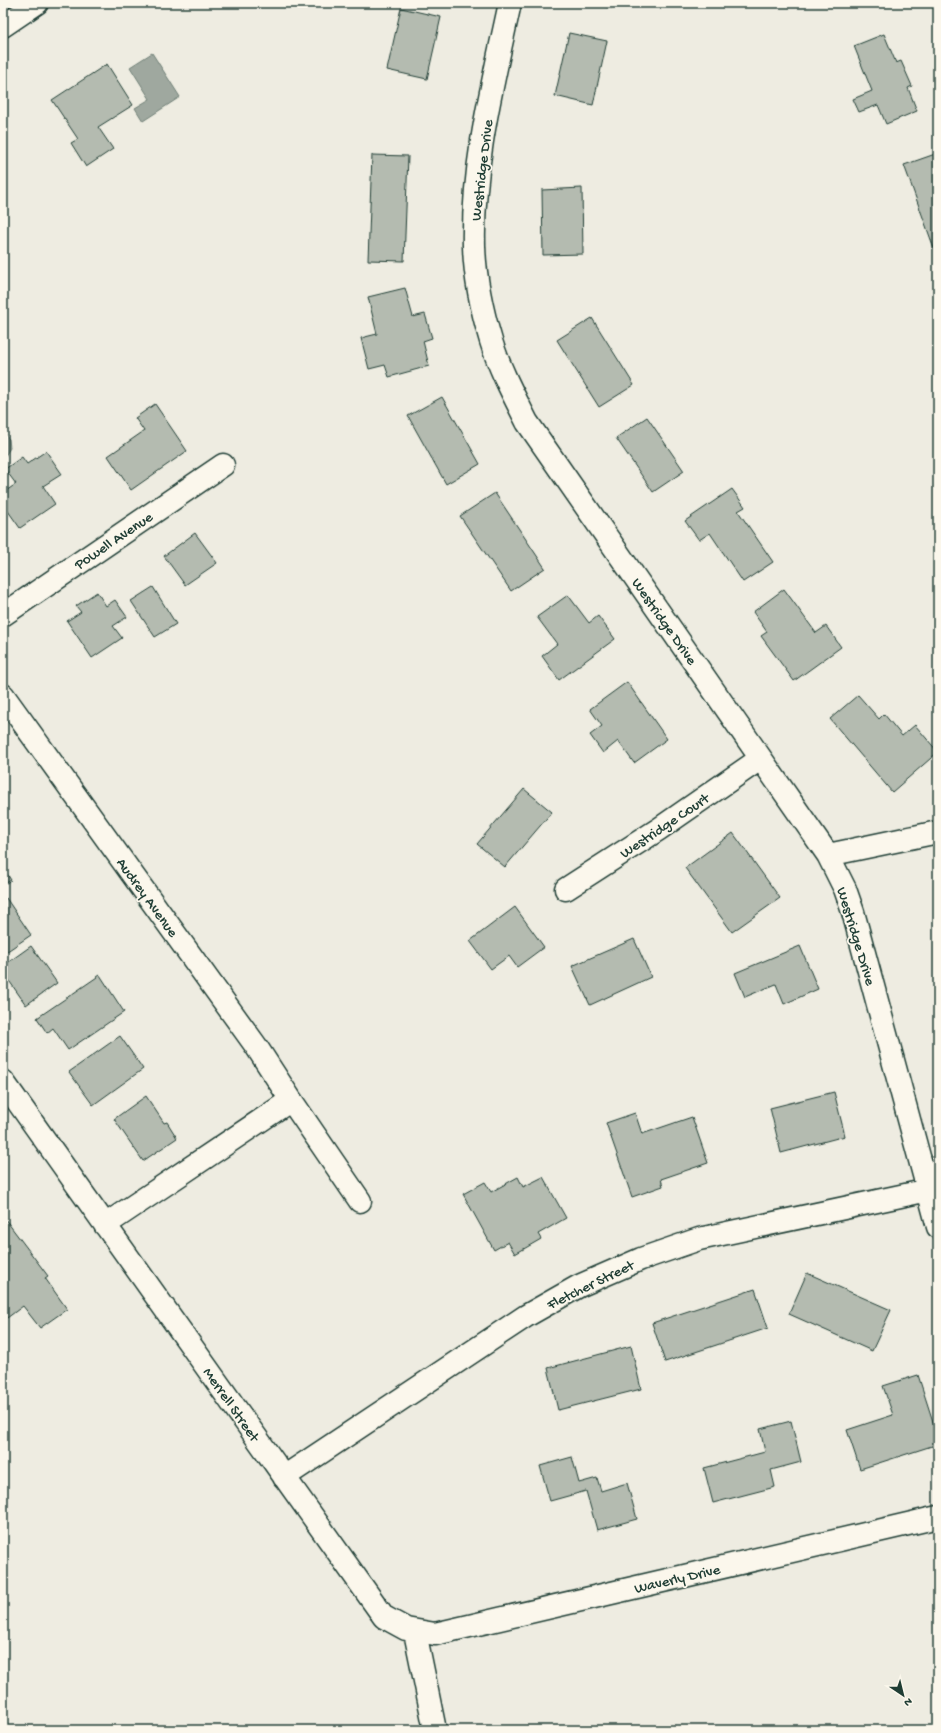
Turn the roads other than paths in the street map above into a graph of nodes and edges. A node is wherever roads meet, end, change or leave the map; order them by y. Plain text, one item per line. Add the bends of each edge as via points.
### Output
1 (37, 3) edge
2 (510, 3) edge
3 (3, 26) edge
4 (223, 465) dead end
5 (3, 615) edge
6 (3, 695) edge
7 (760, 759) junction
8 (938, 832) edge
9 (828, 855) junction
10 (566, 889) dead end
11 (3, 1081) edge
12 (291, 1100) junction
13 (933, 1189) edge
14 (360, 1201) dead end
15 (105, 1225) junction
16 (938, 1227) edge
17 (284, 1477) junction
18 (938, 1517) edge
19 (415, 1632) junction
20 (435, 1730) edge

1 - 3 street
2 - 7 street, Westridge Drive via 483,133 474,199 474,247 480,295 492,342 505,378 528,422
4 - 5 street, Powell Avenue
6 - 12 street, Audrey Avenue via 256,1046
7 - 9 street, Westridge Drive
7 - 10 street, Westridge Court via 659,830
8 - 9 street
9 - 13 street, Westridge Drive via 853,912
11 - 15 street, Merrell Street
12 - 14 street, Audrey Avenue
12 - 15 street
13 - 16 street, Westridge Drive
13 - 17 street, Fletcher Street via 699,1239 641,1259 579,1286 526,1316
15 - 17 street, Merrell Street
17 - 19 street, Merrell Street via 384,1617
18 - 19 street, Waverly Drive via 435,1634
19 - 20 street

